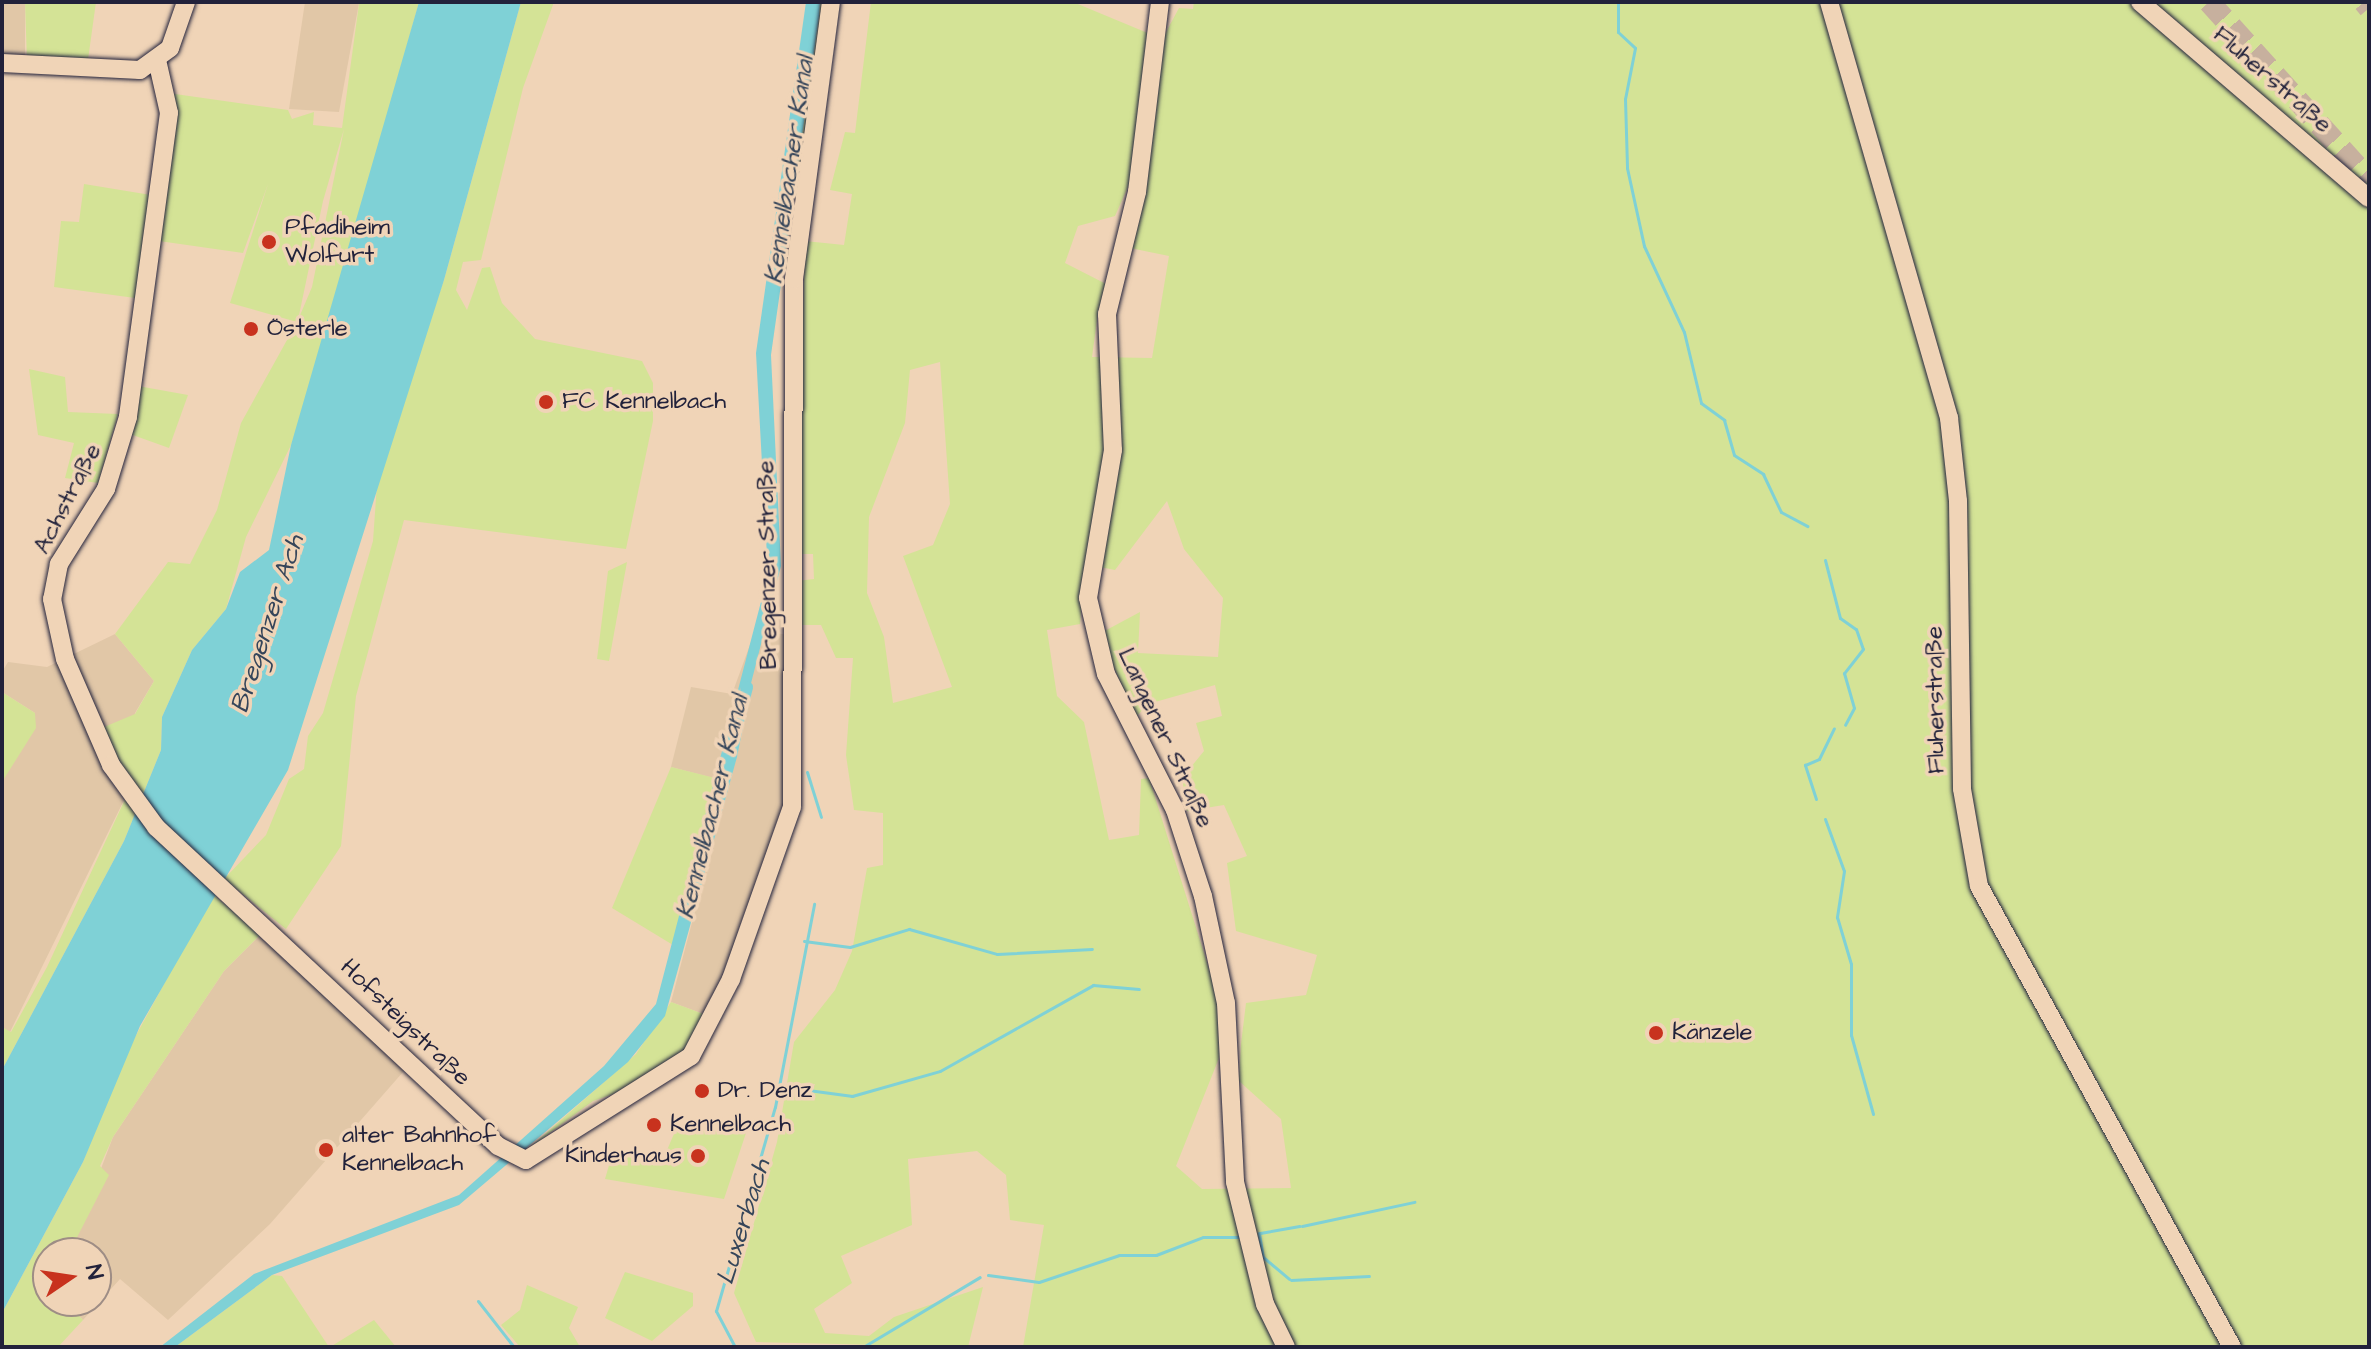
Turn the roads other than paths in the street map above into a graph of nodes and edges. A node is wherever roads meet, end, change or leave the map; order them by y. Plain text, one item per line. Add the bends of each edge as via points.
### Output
1 (186, 2) edge
2 (831, 2) edge
3 (1160, 2) edge
4 (1829, 2) edge
5 (2140, 2) edge
6 (2, 63) edge
7 (152, 64) junction
8 (2369, 198) edge
9 (254, 916) joint
10 (526, 1160) joint
11 (1286, 1347) edge
12 (2232, 1347) edge

1 - 7 main road via 175,40
2 - 10 main road, Bregenzer Straße via 794,279 792,807 731,979 691,1056
3 - 11 main road, Langener Straße via 1137,192 1105,327 1113,450 1088,598 1106,674 1175,810 1203,896 1226,1003 1238,1197 1265,1304
4 - 12 main road, Fluherstraße via 1949,418 1958,501 1962,789 1976,877 1999,933 2084,1068
5 - 8 main road, Fluherstraße
6 - 7 main road via 114,72
7 - 9 main road, Achstraße via 166,87 168,131 124,438 106,489 59,564 52,599 65,659 122,782 178,851
9 - 10 main road, Hofsteigstraße via 498,1146

